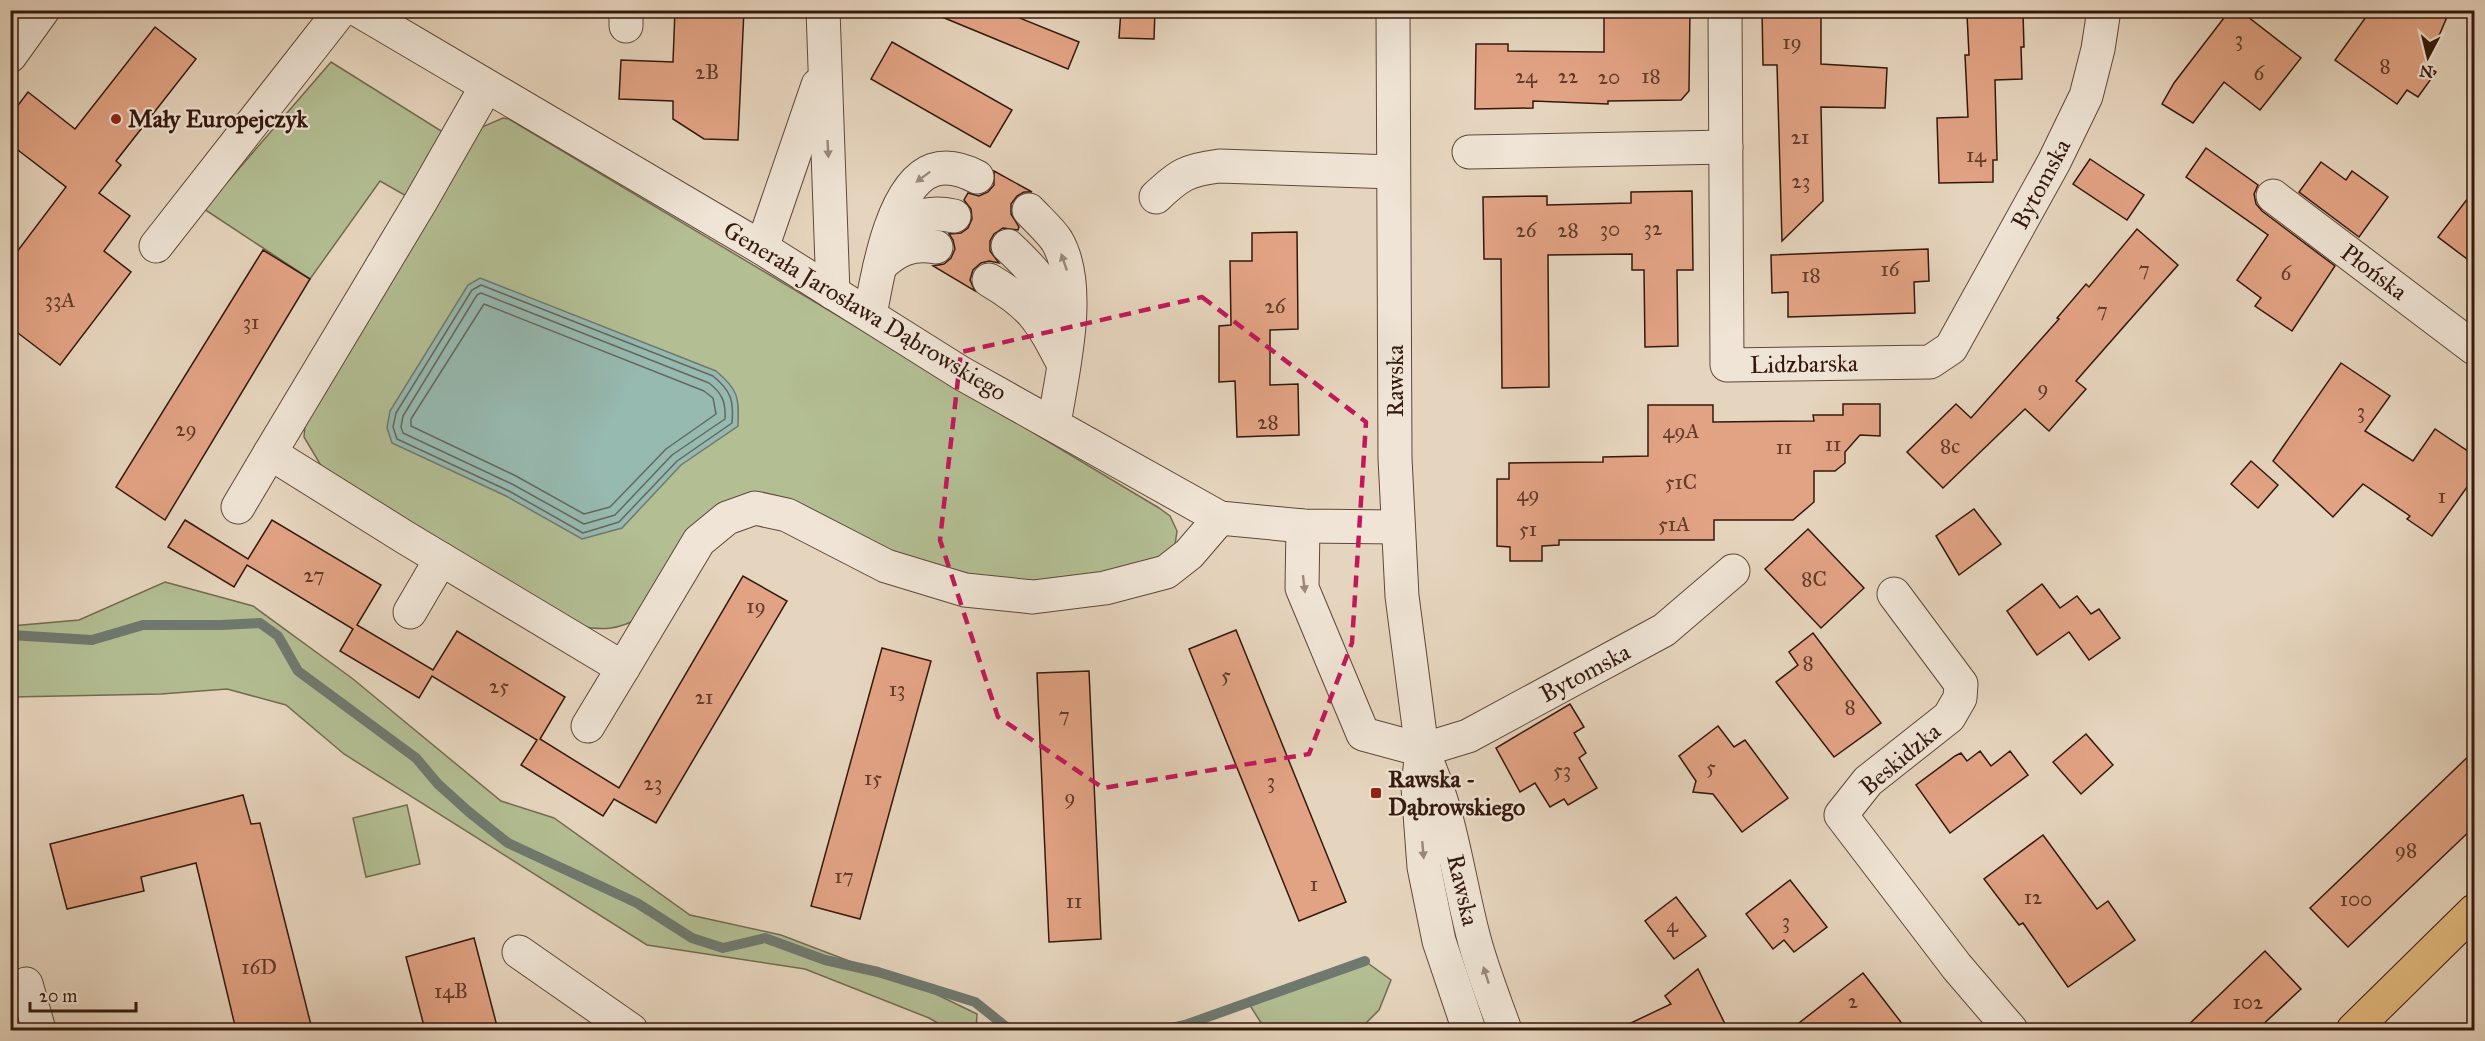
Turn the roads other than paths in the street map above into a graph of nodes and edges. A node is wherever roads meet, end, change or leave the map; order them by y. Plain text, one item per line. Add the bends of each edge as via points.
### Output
1 (43, 10) edge
2 (341, 10) edge
3 (358, 10) edge
4 (823, 10) edge
5 (1393, 10) edge
6 (1725, 10) edge
7 (2104, 10) edge
8 (10, 56) edge
9 (824, 70) junction
10 (486, 87) junction
11 (1726, 147) junction
12 (1469, 152) dead end
13 (1393, 172) junction
14 (977, 177) dead end
15 (2272, 196) dead end
16 (1156, 197) dead end
17 (1029, 210) dead end
18 (954, 216) dead end
19 (156, 246) dead end
20 (1008, 246) dead end
21 (936, 247) dead end
22 (762, 248) junction
23 (883, 256) junction
24 (989, 279) dead end
25 (833, 293) junction
26 (870, 315) junction
27 (1065, 348) junction
28 (1952, 348) joint
29 (2475, 348) edge
30 (1054, 424) junction
31 (270, 453) junction
32 (238, 507) dead end
33 (1220, 518) junction
34 (1304, 526) junction
35 (1398, 527) junction
36 (441, 559) junction
37 (1732, 571) dead end
38 (1894, 594) dead end
39 (410, 612) dead end
40 (623, 668) junction
41 (588, 726) dead end
42 (1422, 750) junction
43 (2475, 911) edge
44 (519, 952) dead end
45 (26, 984) dead end
46 (39, 1030) edge
47 (631, 1030) edge
48 (1469, 1030) edge
49 (1505, 1030) edge
50 (2011, 1030) edge
51 (2353, 1030) edge

1 - 8 street
2 - 19 street
3 - 10 street, Generała Jarosława Dąbrowskiego
4 - 9 street
5 - 13 street, Rawska
6 - 11 street, Lidzbarska
7 - 28 street, Bytomska via 2086,96
9 - 22 street
9 -> 25 street
10 - 22 street, Generała Jarosława Dąbrowskiego
10 - 31 street
11 - 12 street
11 - 28 street, Lidzbarska via 1727,365 1929,362
13 - 16 street via 1219,166 1194,169 1174,180
13 - 35 street, Rawska
14 -> 23 street via 948,168 933,170 920,178 902,203
15 - 29 street, Płońska
27 -> 17 street via 1070,317 1069,276 1057,241
18 - 23 street via 927,213 912,219
20 - 27 street via 1045,284 1054,301
21 - 23 street via 921,244
22 - 25 street, Generała Jarosława Dąbrowskiego
23 - 26 street
24 - 27 street via 1015,295
25 - 26 street, Generała Jarosława Dąbrowskiego
26 - 30 street, Generała Jarosława Dąbrowskiego via 961,373
27 - 30 street
30 - 33 street, Generała Jarosława Dąbrowskiego
31 - 32 street
31 - 36 street
33 - 34 street, Generała Jarosława Dąbrowskiego
33 - 40 street via 1189,554 1166,572 1105,588 1033,597 965,590 886,566 787,515 755,508 727,518 699,541
34 - 35 street, Generała Jarosława Dąbrowskiego
34 -> 42 street via 1302,588 1363,734
35 - 42 street, Rawska via 1401,596
36 - 39 street
36 - 40 street
37 - 42 street, Bytomska via 1664,630 1468,736
38 - 50 street, Beskidzka via 1961,684 1959,698 1949,717 1868,780 1841,815 1957,967
40 - 41 street
42 -> 48 street, Rawska via 1418,787 1424,867 1439,940
49 -> 42 street, Rawska via 1474,937 1437,785
43 - 51 main road
44 - 47 street
45 - 46 street

